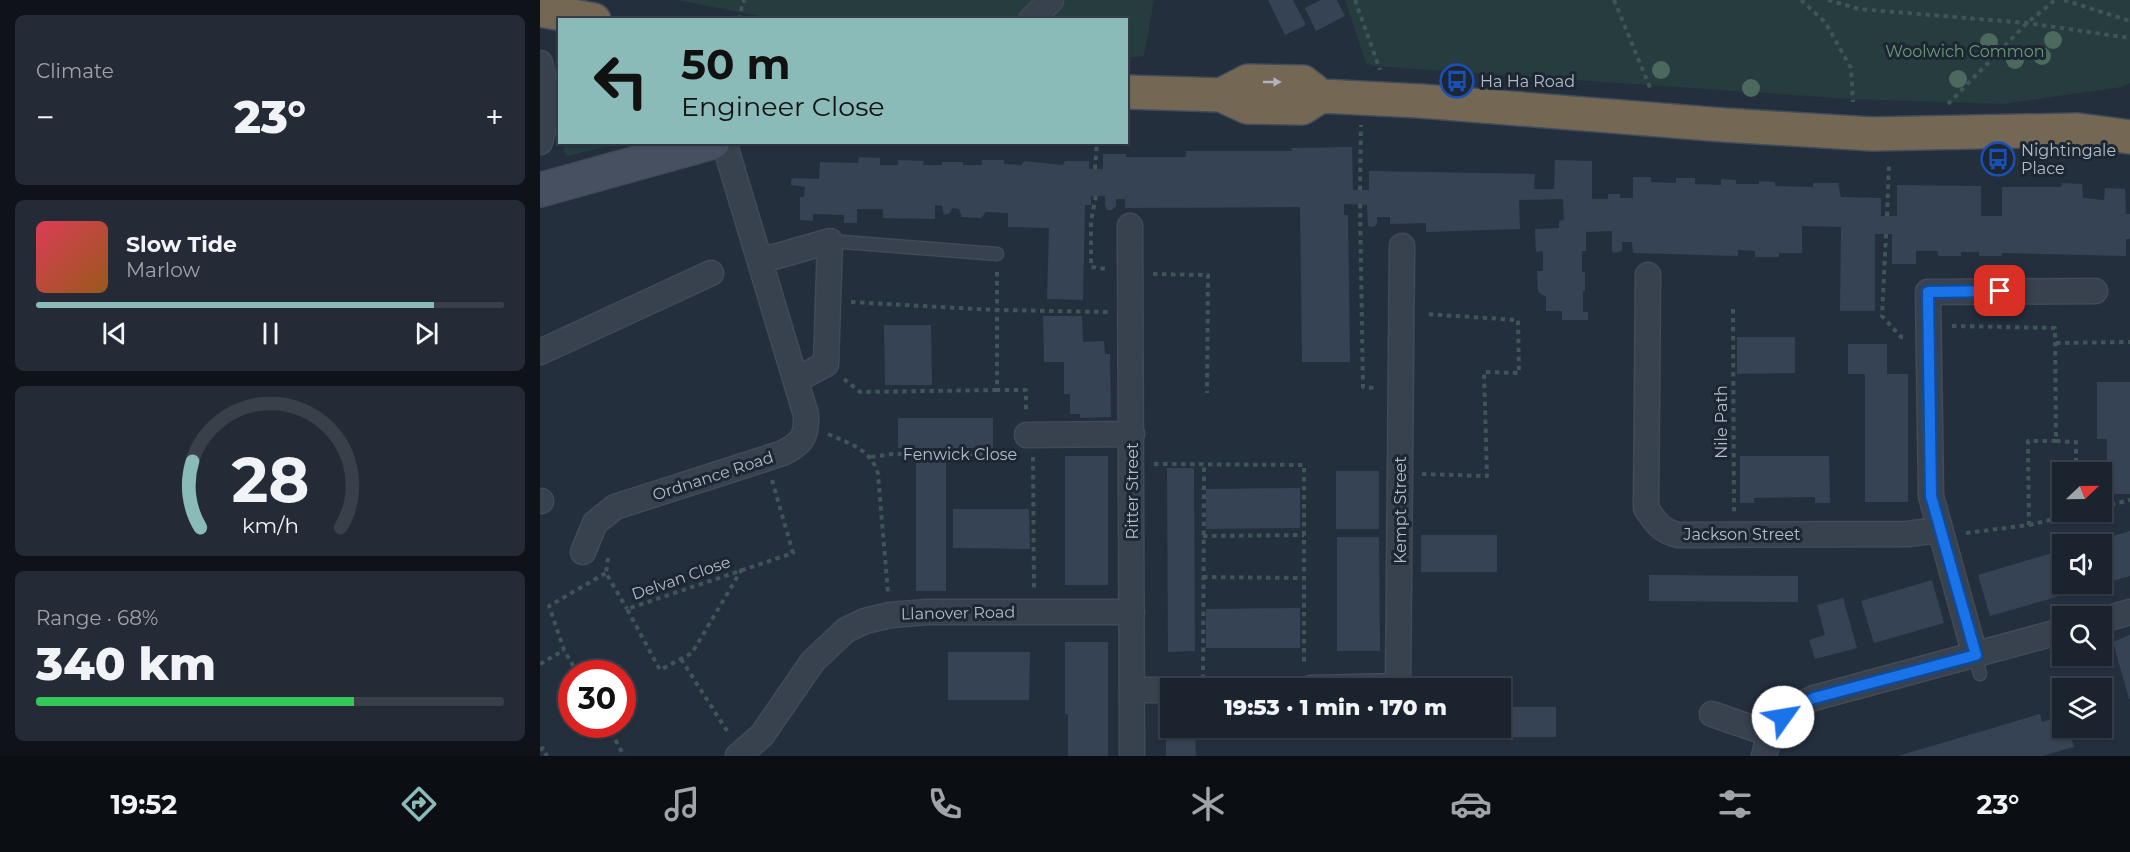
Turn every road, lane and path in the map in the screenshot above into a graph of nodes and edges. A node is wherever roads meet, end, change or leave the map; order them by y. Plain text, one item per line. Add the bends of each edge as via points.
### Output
1 (746, 0) edge
2 (1052, 0) edge
3 (1355, 0) edge
4 (1614, 0) edge
5 (1801, 0) edge
6 (1828, 0) edge
7 (2055, 0) edge
8 (2064, 0) edge
9 (540, 10) edge
10 (583, 18) edge
11 (740, 18) edge
12 (1033, 18) edge
13 (2130, 21) edge
14 (2027, 23) junction
15 (2130, 38) edge
16 (540, 63) edge
17 (1382, 73) dead end
18 (1651, 90) dead end
19 (1128, 92) edge
20 (1853, 102) dead end
21 (1946, 107) dead end
22 (2130, 119) edge
23 (1361, 122) dead end
24 (2078, 130) junction
25 (2130, 137) edge
26 (540, 142) edge
27 (706, 144) edge
28 (725, 144) edge
29 (1096, 144) edge
30 (1889, 156) dead end
31 (1095, 169) dead end
32 (540, 190) edge
33 (1360, 190) dead end
34 (1096, 196) dead end
35 (1360, 204) dead end
36 (1887, 216) dead end
37 (1130, 226) dead end
38 (1886, 234) dead end
39 (830, 241) junction
40 (1402, 246) dead end
41 (997, 254) joint
42 (760, 261) junction
43 (711, 273) dead end
44 (1130, 274) junction
45 (1648, 275) dead end
46 (2095, 291) dead end
47 (827, 300) junction
48 (1733, 309) dead end
49 (997, 310) junction
50 (1130, 312) junction
51 (1401, 313) junction
52 (1927, 333) junction
53 (2130, 342) edge
54 (2056, 343) junction
55 (540, 352) edge
56 (826, 364) junction
57 (796, 380) junction
58 (1401, 388) junction
59 (997, 390) junction
60 (1207, 393) dead end
61 (806, 427) junction
62 (1132, 434) junction
63 (2056, 441) junction
64 (1030, 444) junction
65 (871, 457) junction
66 (767, 459) junction
67 (2076, 462) edge
68 (1132, 464) junction
69 (1204, 465) junction
70 (1400, 474) junction
71 (2130, 500) edge
72 (2112, 504) edge
73 (2052, 519) edge
74 (2029, 525) junction
75 (1940, 533) junction
76 (1304, 535) junction
77 (1734, 535) junction
78 (1203, 536) junction
79 (609, 551) dead end
80 (583, 552) dead end
81 (742, 569) junction
82 (606, 573) junction
83 (1203, 578) junction
84 (1305, 578) junction
85 (627, 609) junction
86 (1034, 612) junction
87 (1132, 612) junction
88 (2130, 612) edge
89 (890, 615) junction
90 (2112, 617) edge
91 (2052, 636) edge
92 (564, 650) junction
93 (681, 659) junction
94 (570, 660) edge
95 (540, 664) edge
96 (1978, 664) junction
97 (1308, 677) edge
98 (1203, 678) edge
99 (1132, 690) junction
100 (1160, 690) edge
101 (1712, 714) dead end
102 (614, 738) edge
103 (1767, 745) edge
104 (540, 750) edge
105 (740, 755) edge
106 (548, 756) edge
107 (624, 756) edge
108 (1132, 756) edge

1 - 11 path
2 - 12 street
3 - 17 path
4 - 18 path
5 - 20 path via 1825,22 1851,68
6 - 14 path via 1859,9
7 - 14 path
8 - 13 path
9 - 10 highway
14 - 15 path
14 - 21 path
16 - 26 street via 546,113
19 - 24 highway via 1221,95 1248,107 1302,108 1321,96 1872,134
22 - 24 highway
23 - 33 path
24 - 25 highway
27 - 32 street
28 - 42 street
29 - 31 path
30 - 36 path
34 - 44 path via 1091,221 1092,267
35 - 58 path via 1364,387
37 - 44 street, Ritter Street
38 - 52 path via 1882,316 1901,338
39 - 41 lane
39 - 42 street
39 - 47 street
40 - 51 street, Kempt Street
41 - 49 path
42 - 57 street
43 - 55 street
44 - 50 street, Ritter Street
44 - 60 path via 1208,275
45 - 77 street, Jackson Street via 1646,508 1665,532
46 - 52 street via 1928,292
47 - 49 path
47 - 56 street
48 - 77 path, Nile Path
49 - 50 path
49 - 59 path
50 - 62 street, Ritter Street
51 - 58 street, Kempt Street
51 - 70 path via 1518,320 1519,374 1484,372 1487,476
52 - 54 path via 2055,328
52 - 75 street via 1931,496
53 - 54 path
54 - 63 path
56 - 57 street
56 - 59 path via 860,392
57 - 61 street
58 - 70 street, Kempt Street
59 - 64 path via 1026,390
61 - 65 path via 862,449
61 - 66 street, Ordnance Road via 798,445
62 - 64 street, Fenwick Close
62 - 68 street, Ritter Street
63 - 67 path via 2076,442
63 - 74 path via 2028,441
64 - 65 path, Fenwick Close
64 - 86 path
65 - 89 path via 878,474
66 - 80 street, Ordnance Road via 615,507 595,523
66 - 81 path, Delvan Close via 793,553
68 - 69 path
68 - 87 street, Ritter Street
69 - 76 path via 1304,465
69 - 78 path
70 - 97 street, Kempt Street via 1398,686
71 - 72 path
73 - 74 path
74 - 75 path
75 - 77 street, Jackson Street
75 - 96 street
76 - 78 path
76 - 84 path
78 - 83 path
79 - 82 path
81 - 85 path, Delvan Close
81 - 93 path, Delvan Close via 692,653
82 - 85 path, Delvan Close
82 - 92 path via 549,606
83 - 84 path
83 - 98 path
84 - 97 path
85 - 93 path, Delvan Close via 660,670
86 - 87 street, Llanover Road
86 - 89 street, Llanover Road
87 - 99 street, Ritter Street
88 - 90 street
89 - 105 street, Llanover Road via 865,621 830,643 762,735
91 - 96 street
92 - 94 path
92 - 95 path
93 - 105 path
96 - 103 street via 1814,698 1783,717
99 - 100 street
99 - 108 street, Ritter Street
101 - 103 street
102 - 107 path
104 - 106 path via 543,748

